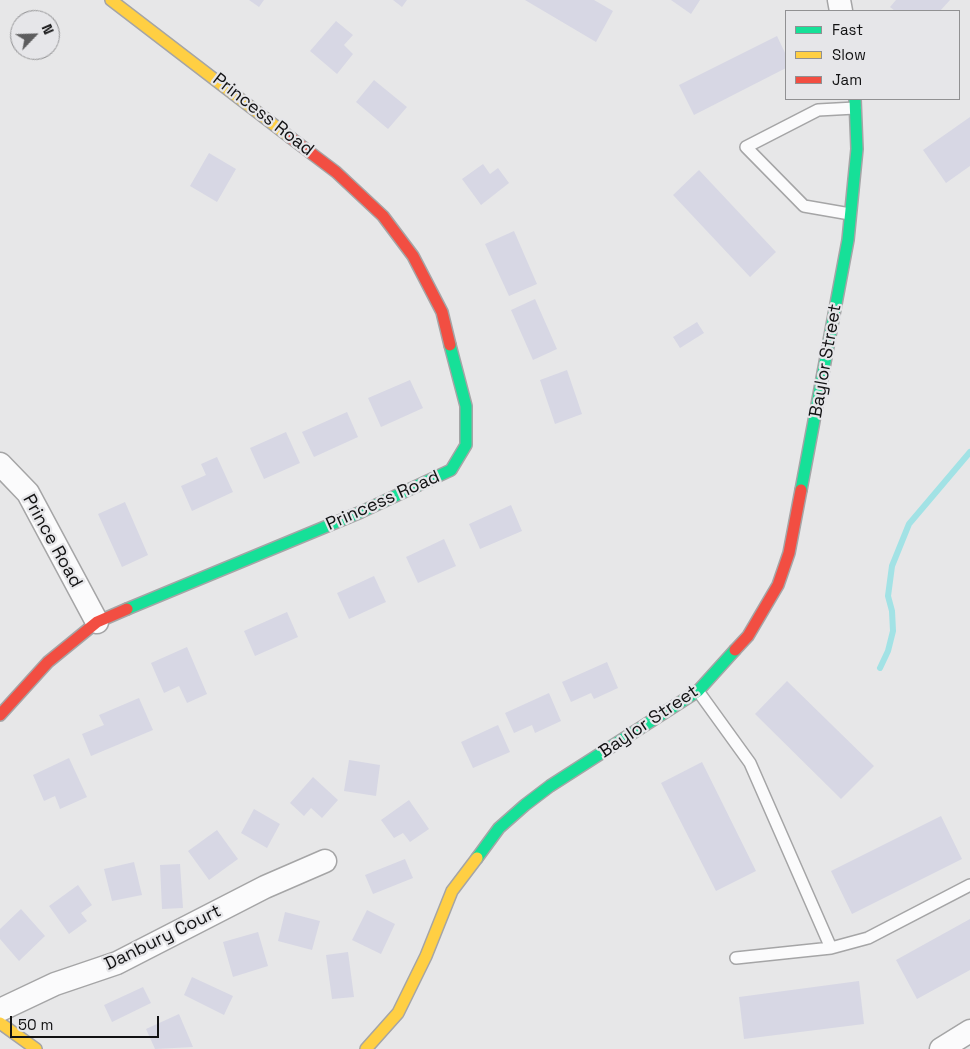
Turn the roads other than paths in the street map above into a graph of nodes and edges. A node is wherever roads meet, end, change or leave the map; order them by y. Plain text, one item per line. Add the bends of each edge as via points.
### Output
1 (111, 0) edge
2 (855, 103) edge
3 (850, 214) junction
4 (0, 464) edge
5 (97, 622) junction
6 (698, 691) junction
7 (0, 715) edge
8 (324, 861) dead end
9 (970, 885) edge
10 (830, 948) junction
11 (736, 958) dead end
12 (0, 1010) edge
13 (0, 1023) edge
14 (970, 1031) edge
15 (36, 1049) edge
16 (366, 1049) edge
17 (941, 1049) edge

1 - 5 street, Princess Road via 336,172 383,216 413,256 442,312 466,406 466,445 450,470 361,512
2 - 3 street, Baylor Street via 856,149
2 - 3 lane via 818,110 746,147 804,206
3 - 6 street, Baylor Street via 825,366 788,553 778,584 748,636
4 - 5 street, Prince Road via 28,493
5 - 7 street, Princess Road via 48,662
6 - 10 lane via 750,763
6 - 16 street, Baylor Street via 550,786 499,828 452,891 426,956 398,1013
8 - 12 street, Danbury Court via 265,887 117,963 55,984
9 - 10 lane via 868,938
10 - 11 lane
13 - 15 street
14 - 17 street

